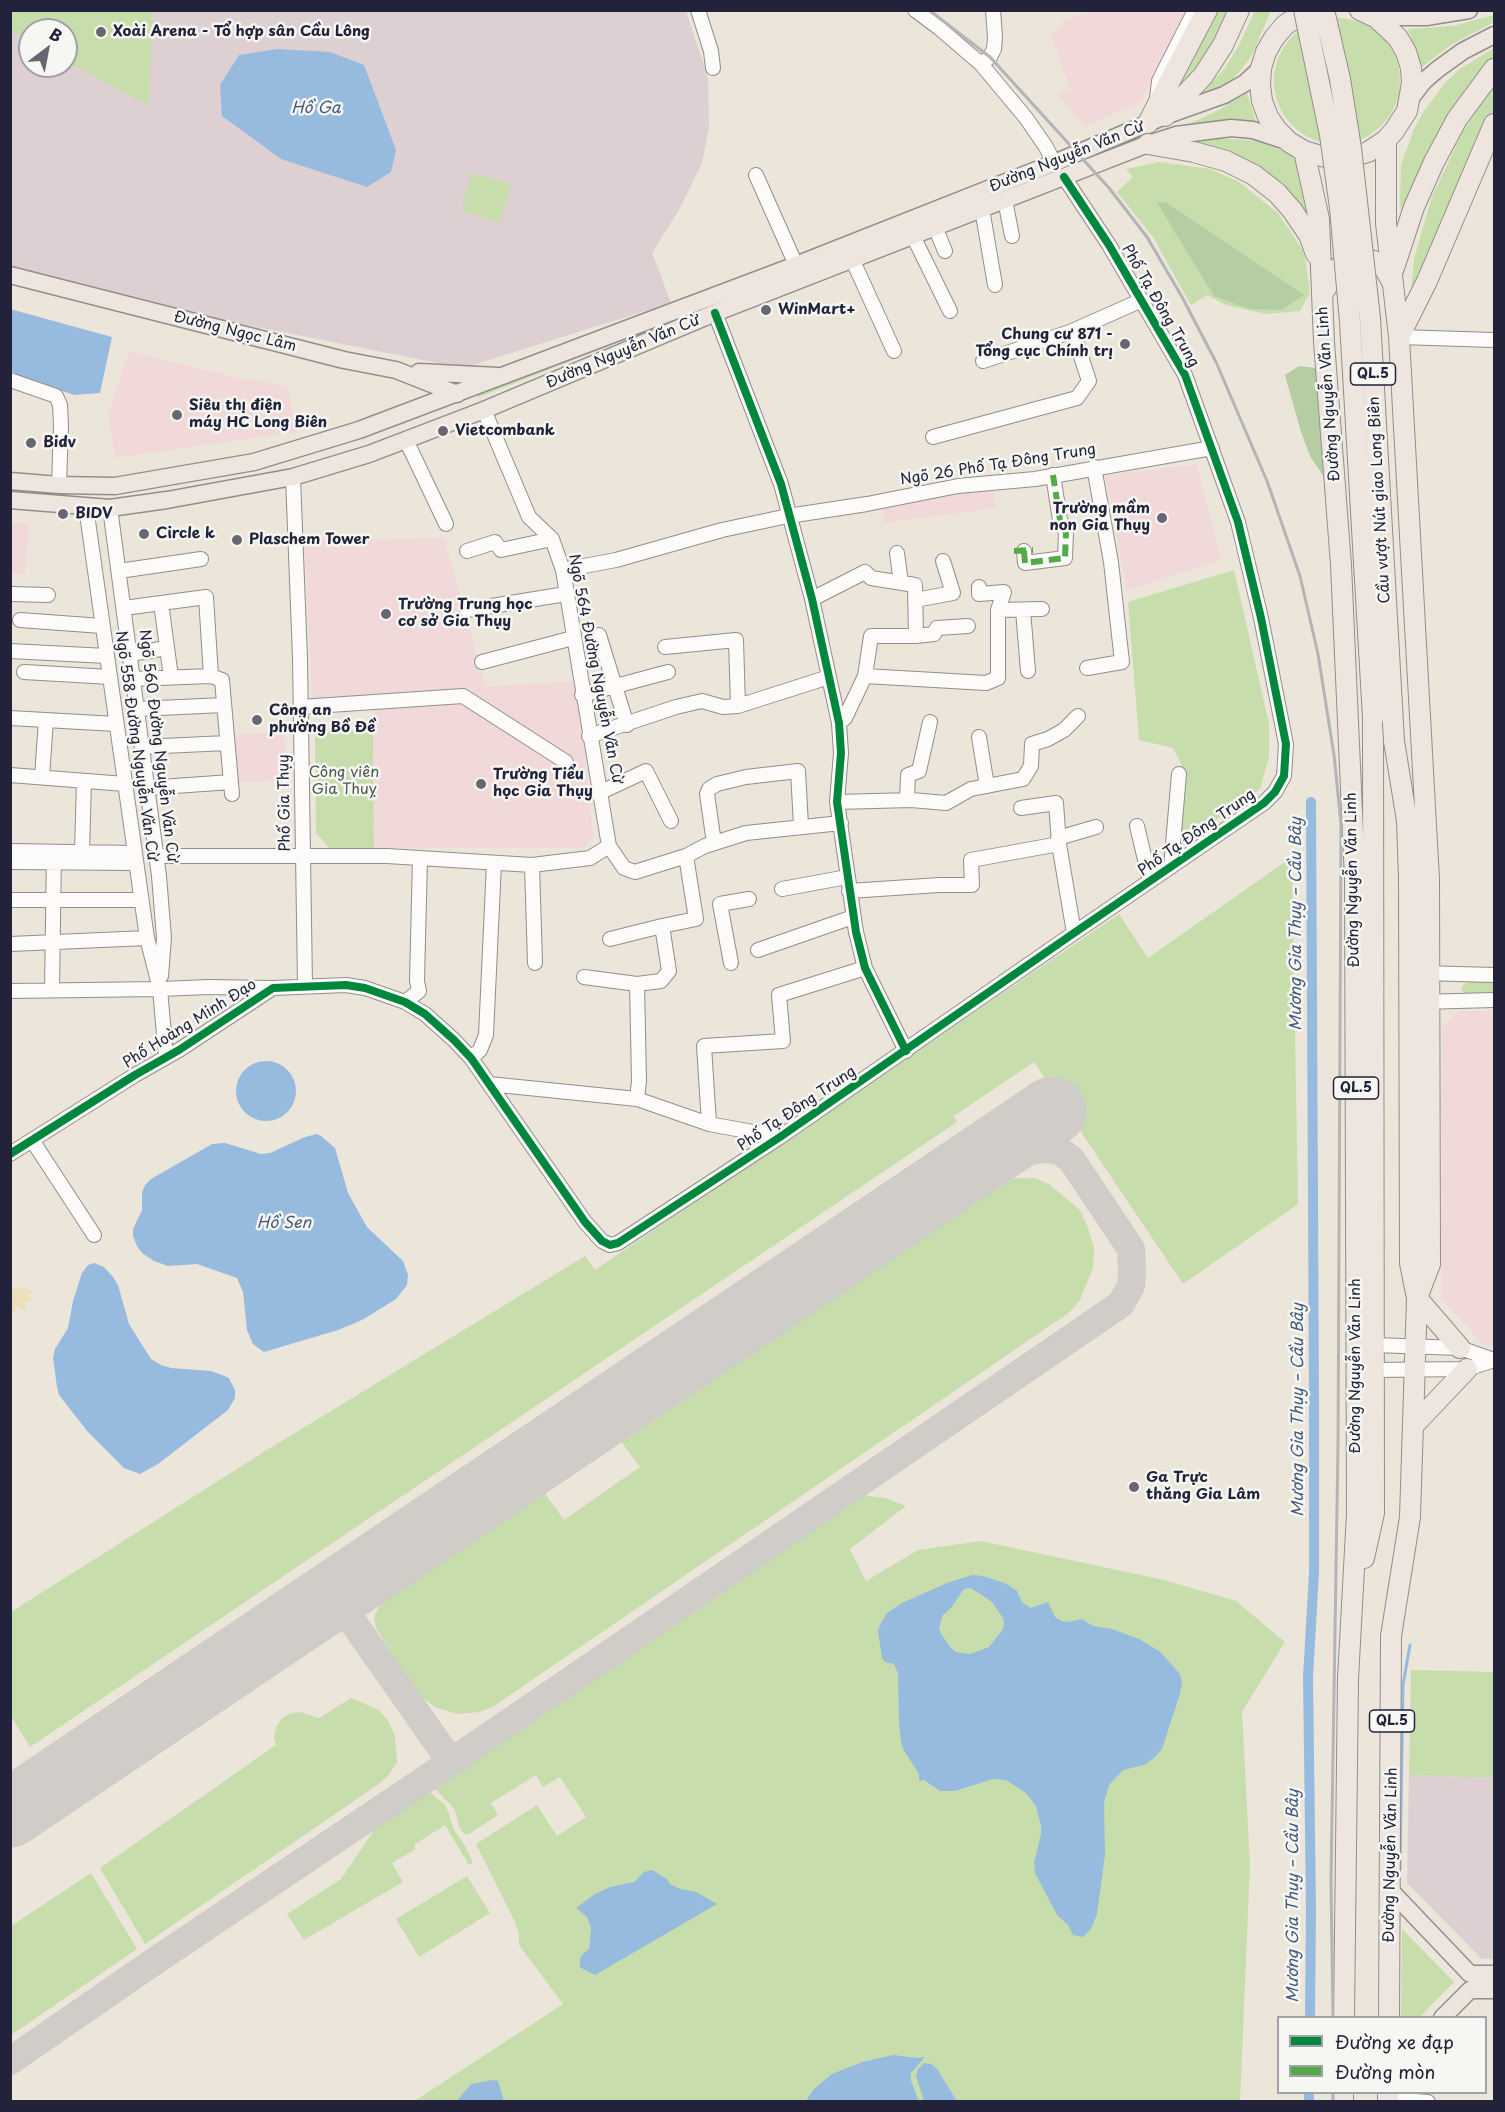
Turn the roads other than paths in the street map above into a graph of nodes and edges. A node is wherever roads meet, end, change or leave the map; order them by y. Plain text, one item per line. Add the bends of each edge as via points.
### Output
1 (698, 10) edge
2 (915, 10) edge
3 (993, 10) edge
4 (1196, 10) edge
5 (1207, 10) edge
6 (1239, 10) edge
7 (1304, 10) edge
8 (1311, 10) edge
9 (1324, 10) edge
10 (1470, 10) edge
11 (1363, 11) edge
12 (1284, 18) edge
13 (1494, 34) edge
14 (981, 64) junction
15 (713, 68) dead end
16 (1261, 68) junction
17 (1494, 69) edge
18 (1410, 99) junction
19 (1156, 116) junction
20 (1494, 124) edge
21 (1386, 140) junction
22 (1148, 144) junction
23 (1297, 147) junction
24 (1059, 170) junction
25 (756, 176) dead end
26 (1005, 200) junction
27 (982, 209) junction
28 (935, 227) junction
29 (914, 236) junction
30 (1012, 237) dead end
31 (945, 251) dead end
32 (853, 261) junction
33 (796, 265) junction
34 (1321, 268) junction
35 (10, 274) edge
36 (1393, 280) junction
37 (995, 285) dead end
38 (1322, 295) junction
39 (1142, 300) junction
40 (950, 311) dead end
41 (715, 313) junction
42 (1070, 332) junction
43 (1399, 337) junction
44 (1494, 340) edge
45 (894, 351) dead end
46 (983, 361) dead end
47 (396, 370) junction
48 (505, 376) junction
49 (10, 380) edge
50 (458, 394) junction
51 (477, 413) junction
52 (933, 437) dead end
53 (406, 440) junction
54 (1212, 448) junction
55 (1094, 467) junction
56 (1053, 475) junction
57 (293, 477) junction
58 (10, 481) edge
59 (59, 485) junction
60 (10, 500) edge
61 (86, 507) junction
62 (110, 508) junction
63 (788, 516) junction
64 (446, 524) dead end
65 (552, 539) junction
66 (467, 551) dead end
67 (1024, 551) dead end
68 (897, 553) dead end
69 (201, 559) dead end
70 (943, 561) dead end
71 (563, 570) junction
72 (119, 571) junction
73 (901, 582) junction
74 (980, 587) dead end
75 (10, 594) edge
76 (567, 594) junction
77 (48, 595) dead end
78 (812, 599) junction
79 (915, 600) junction
80 (161, 603) junction
81 (124, 608) junction
82 (1042, 609) dead end
83 (467, 610) dead end
84 (998, 610) junction
85 (1023, 610) junction
86 (20, 620) dead end
87 (102, 626) junction
88 (968, 626) dead end
89 (599, 635) dead end
90 (916, 636) junction
91 (573, 638) junction
92 (665, 647) dead end
93 (167, 648) junction
94 (10, 651) edge
95 (129, 654) junction
96 (107, 656) junction
97 (482, 662) dead end
98 (1087, 668) dead end
99 (1028, 670) dead end
100 (24, 672) dead end
101 (668, 672) dead end
102 (211, 676) junction
103 (865, 676) junction
104 (110, 677) junction
105 (171, 677) junction
106 (829, 677) junction
107 (133, 679) junction
108 (615, 687) junction
109 (582, 695) junction
110 (224, 705) junction
111 (738, 706) junction
112 (300, 707) junction
113 (137, 710) junction
114 (1078, 716) dead end
115 (10, 718) edge
116 (1373, 718) joint
117 (46, 720) junction
118 (930, 722) dead end
119 (839, 723) junction
120 (117, 724) junction
121 (627, 725) junction
122 (589, 736) junction
123 (979, 736) dead end
124 (1422, 736) junction
125 (1394, 741) joint
126 (227, 743) junction
127 (142, 747) junction
128 (566, 762) dead end
129 (1179, 774) dead end
130 (10, 775) edge
131 (42, 777) junction
132 (84, 781) junction
133 (125, 784) junction
134 (987, 786) junction
135 (147, 788) junction
136 (601, 792) junction
137 (907, 800) junction
138 (837, 802) junction
139 (1021, 808) dead end
140 (671, 821) dead end
141 (1407, 821) junction
142 (841, 823) junction
143 (801, 826) junction
144 (1137, 826) dead end
145 (1096, 827) dead end
146 (1058, 841) junction
147 (714, 843) junction
148 (609, 846) junction
149 (10, 851) edge
150 (82, 852) junction
151 (302, 855) junction
152 (156, 856) junction
153 (686, 856) junction
154 (54, 857) junction
155 (136, 858) junction
156 (420, 858) junction
157 (10, 862) edge
158 (494, 862) junction
159 (532, 865) junction
160 (1171, 867) junction
161 (1150, 881) junction
162 (848, 884) junction
163 (782, 889) dead end
164 (749, 899) dead end
165 (10, 900) edge
166 (54, 900) junction
167 (141, 900) junction
168 (723, 916) junction
169 (853, 917) junction
170 (696, 919) junction
171 (662, 926) junction
172 (1074, 933) junction
173 (147, 938) junction
174 (610, 939) dead end
175 (54, 942) junction
176 (10, 944) edge
177 (758, 950) dead end
178 (535, 963) dead end
179 (731, 963) dead end
180 (865, 968) junction
181 (1419, 973) junction
182 (1494, 975) edge
183 (584, 977) dead end
184 (637, 984) junction
185 (305, 986) junction
186 (273, 988) junction
187 (160, 989) junction
188 (52, 990) junction
189 (10, 991) edge
190 (1494, 1000) edge
191 (405, 1002) junction
192 (1419, 1002) junction
193 (906, 1051) junction
194 (166, 1057) junction
195 (471, 1058) junction
196 (489, 1084) junction
197 (637, 1099) junction
198 (709, 1124) junction
199 (780, 1137) junction
200 (32, 1140) junction
201 (1364, 1146) junction
202 (10, 1154) edge
203 (94, 1235) dead end
204 (610, 1245) joint
205 (1417, 1298) junction
206 (1374, 1345) junction
207 (1416, 1346) junction
208 (1460, 1348) junction
209 (1494, 1360) edge
210 (1467, 1369) junction
211 (1374, 1370) junction
212 (1415, 1370) junction
213 (1413, 1426) junction
214 (1351, 1611) junction
215 (1391, 1892) junction
216 (1494, 1974) edge
217 (1470, 1982) junction
218 (1494, 1990) edge
219 (1344, 2016) edge
220 (1389, 2016) edge
221 (1444, 2016) edge
222 (1388, 2098) edge
223 (1428, 2102) edge

1 - 15 street
2 - 14 street, Phố Tạ Đông Trung
3 - 14 street via 995,43 990,57
4 - 19 street via 1159,81
5 - 19 highway
6 - 19 highway via 1203,76
7 - 116 highway, Cầu vượt Nút giao Long Biên / QL.5, bridge via 1330,135 1340,208
8 - 12 highway
9 - 125 highway, Cầu vượt Nút giao Long Biên / QL.5, bridge via 1351,148 1370,318
10 - 11 main road via 1411,17
11 - 18 highway via 1387,26 1406,52 1411,68
12 - 16 highway
13 - 18 main road via 1450,60 1424,81
14 - 24 street, Phố Tạ Đông Trung via 1026,118
16 - 19 main road, Đường Nguyễn Văn Cừ via 1224,95
16 - 23 highway via 1265,109 1277,130
17 - 36 highway via 1457,119 1434,162 1414,207
18 - 21 highway via 1401,122
19 - 24 main road, Đường Nguyễn Văn Cừ
20 - 43 highway
21 - 23 highway via 1368,152 1347,158 1325,157
21 - 36 highway, Đường Nguyễn Văn Linh / QL.5 via 1386,223
22 - 23 main road, Đường Nguyễn Văn Cừ via 1176,135 1231,128 1253,130
22 - 24 main road, Đường Nguyễn Văn Cừ
22 - 34 highway via 1226,161 1254,175 1292,210 1310,235
23 - 34 highway, Đường Nguyễn Văn Linh / QL.5 via 1319,219
24 - 26 main road, Đường Nguyễn Văn Cừ
24 - 33 main road, Đường Nguyễn Văn Cừ
24 - 39 street, Phố Tạ Đông Trung
25 - 33 street
26 - 27 main road, Đường Nguyễn Văn Cừ
26 - 30 street
27 - 28 main road, Đường Nguyễn Văn Cừ
27 - 37 street
28 - 29 main road, Đường Nguyễn Văn Cừ
28 - 31 street
29 - 32 main road, Đường Nguyễn Văn Cừ
29 - 40 street
32 - 41 main road, Đường Nguyễn Văn Cừ
32 - 45 street
33 - 48 main road, Đường Nguyễn Văn Cừ
34 - 38 highway, Đường Nguyễn Văn Linh / QL.5
35 - 47 main road, Đường Ngọc Lâm
36 - 38 highway via 1374,261 1345,261
36 - 43 highway, Đường Nguyễn Văn Linh / QL.5
38 - 201 highway, Đường Nguyễn Văn Linh / QL.5 via 1341,566
39 - 42 street
39 - 54 street, Phố Tạ Đông Trung via 1185,375
41 - 51 main road, Đường Nguyễn Văn Cừ
41 - 63 street via 781,484
42 - 46 street
42 - 52 street via 1089,381 1077,398
43 - 44 street
43 - 124 highway, Đường Nguyễn Văn Linh / QL.5
47 - 48 main road
47 - 50 main road, Đường Ngọc Lâm
48 - 50 main road, Đường Nguyễn Văn Cừ
49 - 59 street via 56,396 61,424
50 - 51 main road
50 - 59 main road, Đường Nguyễn Văn Cừ via 254,462 115,486
51 - 53 main road, Đường Nguyễn Văn Cừ
51 - 65 street, Ngõ 564 Đường Nguyễn Văn Cừ via 530,517
53 - 57 main road, Đường Nguyễn Văn Cừ
53 - 64 street
54 - 55 street, Ngõ 26 Phố Tạ Đông Trung
54 - 160 street, Phố Tạ Đông Trung via 1238,522 1261,618 1286,752 1284,776 1264,803
55 - 56 street, Ngõ 26 Phố Tạ Đông Trung
55 - 98 street via 1111,562 1122,662
56 - 63 street, Ngõ 26 Phố Tạ Đông Trung via 958,486
56 - 67 street via 1059,520 1066,533 1065,558 1025,563
57 - 62 main road, Đường Nguyễn Văn Cừ
57 - 112 street, Phố Gia Thụy
58 - 59 main road, Đường Nguyễn Văn Cừ
60 - 61 main road, Đường Nguyễn Văn Cừ
61 - 62 main road, Đường Nguyễn Văn Cừ
61 - 87 street, Ngõ 558 Đường Nguyễn Văn Cừ
62 - 72 street, Ngõ 560 Đường Nguyễn Văn Cừ
63 - 71 street, Ngõ 26 Phố Tạ Đông Trung
63 - 78 street
65 - 66 street via 501,550 495,542
65 - 71 street, Ngõ 564 Đường Nguyễn Văn Cừ
68 - 73 street
69 - 72 street
70 - 79 street via 953,593
71 - 76 street, Ngõ 564 Đường Nguyễn Văn Cừ
72 - 81 street, Ngõ 560 Đường Nguyễn Văn Cừ
73 - 78 street via 871,578 865,572
73 - 79 street via 915,585
74 - 84 street via 979,594 1004,592
75 - 77 street
76 - 83 street
76 - 91 street, Ngõ 564 Đường Nguyễn Văn Cừ
78 - 106 street
79 - 90 street
80 - 81 street
80 - 93 street
80 - 102 street via 206,597
81 - 95 street, Ngõ 560 Đường Nguyễn Văn Cừ
82 - 85 street
84 - 85 street
84 - 103 street via 998,678 986,683
85 - 99 street
86 - 87 street
87 - 96 street, Ngõ 558 Đường Nguyễn Văn Cừ
88 - 90 street via 937,628 934,634
89 - 108 street
90 - 103 street via 871,636
91 - 97 street
91 - 109 street, Ngõ 564 Đường Nguyễn Văn Cừ
92 - 111 street via 736,640
93 - 95 street
93 - 105 street
94 - 96 street
95 - 107 street, Ngõ 560 Đường Nguyễn Văn Cừ
96 - 104 street, Ngõ 558 Đường Nguyễn Văn Cừ
100 - 104 street
101 - 108 street
102 - 105 street
102 - 110 street via 222,680
103 - 119 street via 846,718
104 - 120 street, Ngõ 558 Đường Nguyễn Văn Cừ
105 - 107 street
106 - 111 street
106 - 119 street
107 - 113 street, Ngõ 560 Đường Nguyễn Văn Cừ
108 - 109 street
108 - 121 street
109 - 122 street, Ngõ 564 Đường Nguyễn Văn Cừ
110 - 113 street
110 - 126 street
111 - 121 street via 723,707 702,701
112 - 128 street via 463,696
112 - 151 street, Phố Gia Thụy
113 - 127 street, Ngõ 560 Đường Nguyễn Văn Cừ
114 - 134 street via 1064,730 1032,744 1031,766 1023,779
115 - 117 street
116 - 201 highway, Đường Nguyễn Văn Linh / QL.5
117 - 120 street
117 - 131 street
118 - 137 street via 919,771 908,775
119 - 138 street
120 - 133 street, Ngõ 558 Đường Nguyễn Văn Cừ
121 - 122 street
122 - 136 street, Ngõ 564 Đường Nguyễn Văn Cừ
123 - 134 street
124 - 141 highway
124 - 181 highway, Đường Nguyễn Văn Linh / QL.5 via 1429,879
125 - 141 highway, Đường Nguyễn Văn Linh / QL.5
126 - 127 street
126 - 135 street via 232,788
127 - 135 street, Ngõ 560 Đường Nguyễn Văn Cừ
129 - 160 street
130 - 131 street
131 - 132 street
132 - 133 street
132 - 150 street
133 - 155 street, Ngõ 558 Đường Nguyễn Văn Cừ
134 - 137 street via 971,789 946,803
135 - 152 street, Ngõ 560 Đường Nguyễn Văn Cừ
136 - 140 street via 646,771
136 - 148 street, Ngõ 564 Đường Nguyễn Văn Cừ
137 - 138 street
138 - 142 street
139 - 146 street via 1056,803
141 - 181 highway, Đường Nguyễn Văn Linh / QL.5
142 - 143 street
142 - 162 street
143 - 147 street via 746,833
143 - 147 street via 798,771 746,777 709,789
144 - 161 street
145 - 146 street
146 - 162 street via 971,860 972,885
146 - 172 street
147 - 153 street
148 - 153 street via 624,868 635,872
148 - 159 street via 590,858
149 - 154 street
150 - 154 street
150 - 155 street
151 - 152 street
151 - 156 street
151 - 185 street, Phố Gia Thụy
152 - 187 street, Ngõ 560 Đường Nguyễn Văn Cừ via 164,938
153 - 170 street
154 - 155 street
154 - 157 street
154 - 166 street
155 - 167 street, Ngõ 558 Đường Nguyễn Văn Cừ
156 - 158 street
156 - 191 street via 419,991
158 - 159 street
158 - 195 street via 486,1035 480,1050
159 - 178 street
160 - 161 street, Phố Tạ Đông Trung
161 - 172 street, Phố Tạ Đông Trung
162 - 163 street
162 - 169 street
164 - 168 street via 720,904
165 - 166 street
166 - 167 street
166 - 175 street
167 - 173 street, Ngõ 558 Đường Nguyễn Văn Cừ
168 - 170 street
168 - 179 street
169 - 177 street
169 - 180 street
170 - 171 street
171 - 174 street
171 - 184 street via 669,971 662,981
172 - 193 street, Phố Tạ Đông Trung
173 - 175 street
173 - 187 street, Ngõ 558 Đường Nguyễn Văn Cừ
175 - 176 street
175 - 188 street
180 - 193 street
180 - 198 street via 779,995 783,1041 704,1046
181 - 182 street
181 - 192 highway, Đường Nguyễn Văn Linh / QL.5
183 - 184 street
184 - 197 street
185 - 186 street, Phố Hoàng Minh Đạo
185 - 191 street, Phố Hoàng Minh Đạo via 365,988
186 - 187 street
186 - 194 street, Phố Hoàng Minh Đạo
187 - 188 street
187 - 194 street
188 - 189 street
190 - 192 street
191 - 195 street, Phố Hoàng Minh Đạo via 434,1021
192 - 205 highway, Đường Nguyễn Văn Linh / QL.5 via 1430,1264
193 - 199 street, Phố Tạ Đông Trung
194 - 200 street, Phố Hoàng Minh Đạo
195 - 196 street, Phố Hoàng Minh Đạo
196 - 197 street
196 - 204 street, Phố Hoàng Minh Đạo via 585,1222
197 - 198 street
198 - 199 street
199 - 204 street, Phố Tạ Đông Trung
200 - 202 street, Phố Hoàng Minh Đạo
200 - 203 street
201 - 206 highway, Đường Nguyễn Văn Linh / QL.5
201 - 214 highway, Đường Nguyễn Văn Linh / QL.5 via 1357,1513
205 - 207 highway, Đường Nguyễn Văn Linh / QL.5
205 - 208 highway
206 - 207 street
206 - 211 highway, Đường Nguyễn Văn Linh / QL.5
207 - 208 street
207 - 212 highway, Đường Nguyễn Văn Linh / QL.5
208 - 209 street
209 - 210 street
210 - 212 street
210 - 213 highway
211 - 212 street
211 - 214 highway, Đường Nguyễn Văn Linh / QL.5 via 1374,1513
212 - 213 highway, Đường Nguyễn Văn Linh / QL.5
213 - 215 highway, Đường Nguyễn Văn Linh / QL.5 via 1410,1517 1391,1636
214 - 219 highway, Đường Nguyễn Văn Linh / QL.5
215 - 217 main road
215 - 220 highway, Đường Nguyễn Văn Linh / QL.5
216 - 217 main road
217 - 218 main road
217 - 221 main road
222 - 223 street

